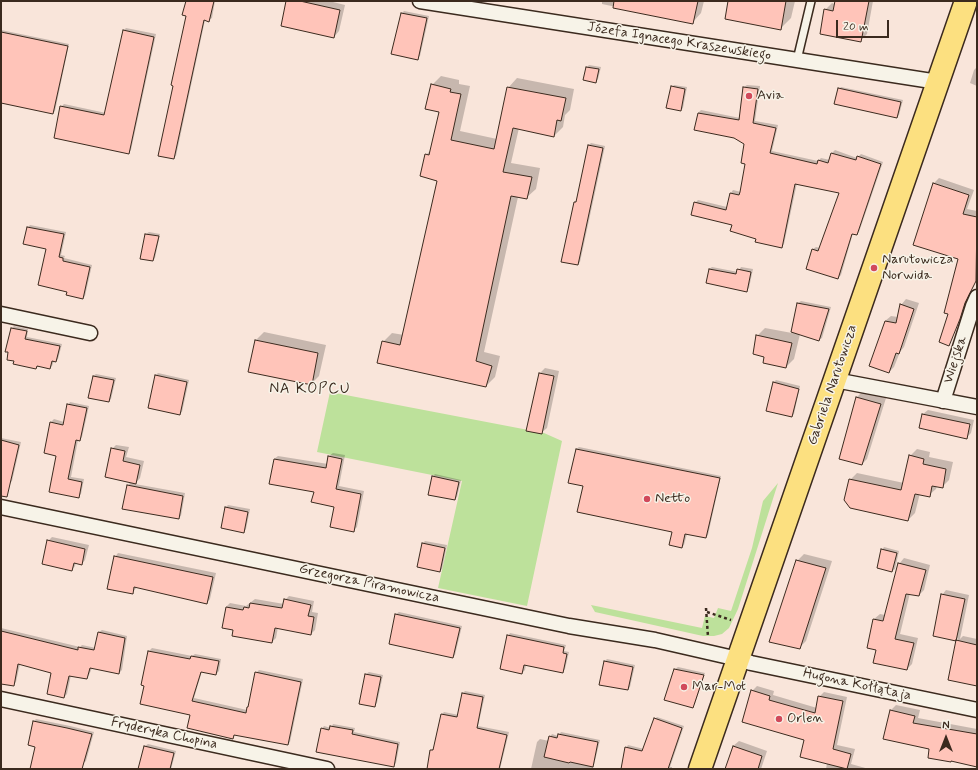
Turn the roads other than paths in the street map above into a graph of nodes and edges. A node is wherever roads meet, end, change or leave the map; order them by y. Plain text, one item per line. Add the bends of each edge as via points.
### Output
1 (420, 1) edge
2 (811, 1) edge
3 (966, 1) edge
4 (797, 60) junction
5 (938, 82) junction
6 (977, 297) edge
7 (1, 314) edge
8 (90, 333) dead end
9 (835, 380) junction
10 (942, 401) junction
11 (977, 408) edge
12 (1, 507) edge
13 (738, 659) junction
14 (1, 699) edge
15 (977, 710) edge
16 (327, 769) edge
17 (700, 769) edge

1 - 4 street, Józefa Ignacego Kraszewskiego
2 - 4 lane
3 - 5 main road, Gabriela Narutowicza
4 - 5 street, Józefa Ignacego Kraszewskiego
5 - 9 main road, Gabriela Narutowicza
6 - 10 street, Wiejska
7 - 8 street
9 - 10 street
9 - 13 main road, Gabriela Narutowicza
10 - 11 street
12 - 13 street, Grzegorza Piramowicza
13 - 15 street, Hugona Kołłątaja
13 - 17 main road, Gabriela Narutowicza
14 - 16 street, Fryderyka Chopina

